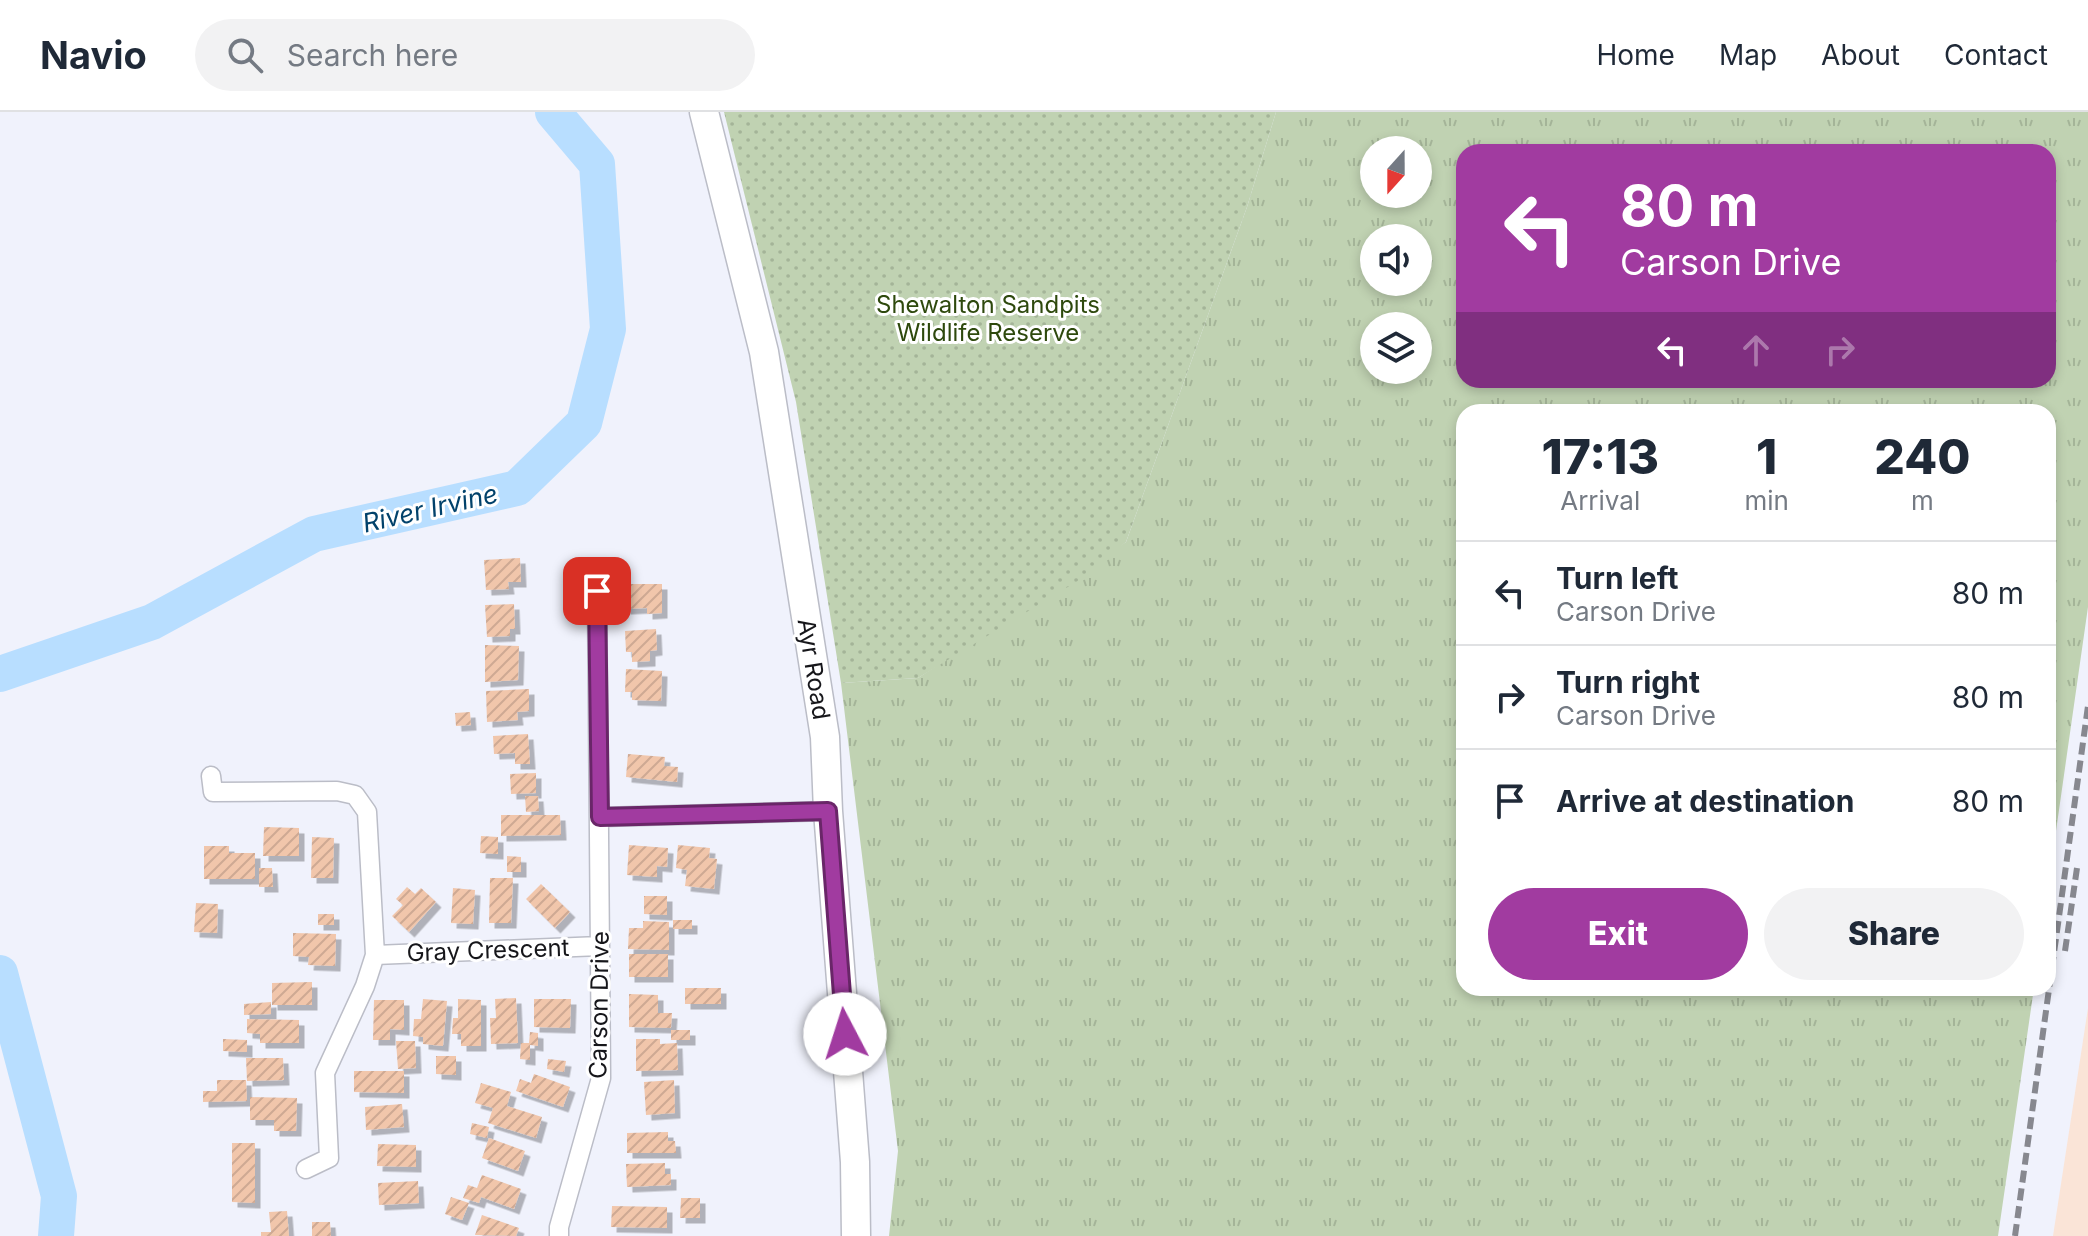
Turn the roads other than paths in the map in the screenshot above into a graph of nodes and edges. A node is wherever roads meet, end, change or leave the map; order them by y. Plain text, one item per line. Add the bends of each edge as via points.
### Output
1 (704, 112) edge
2 (597, 591) dead end
3 (211, 776) dead end
4 (828, 811) junction
5 (600, 817) junction
6 (600, 946) junction
7 (375, 955) junction
8 (306, 1169) dead end
9 (559, 1236) edge
10 (856, 1236) edge

1 - 4 main road, Ayr Road via 764,352 825,737
2 - 5 street, Carson Drive
3 - 7 street, Gray Crescent via 213,792 355,795 367,812
4 - 5 street
4 - 10 main road, Ayr Road
5 - 6 street, Carson Drive
6 - 7 street, Gray Crescent
6 - 9 street, Carson Drive via 601,1078
7 - 8 street, Gray Crescent via 325,1073 329,1158

